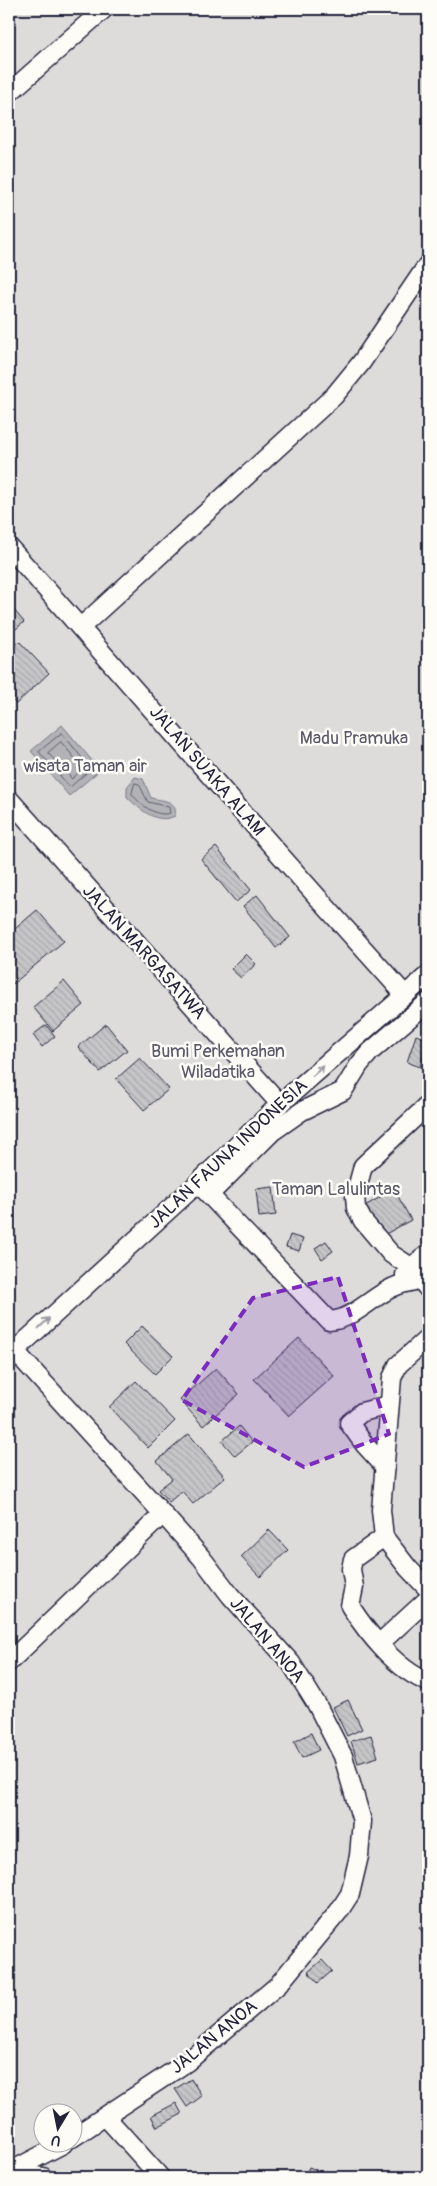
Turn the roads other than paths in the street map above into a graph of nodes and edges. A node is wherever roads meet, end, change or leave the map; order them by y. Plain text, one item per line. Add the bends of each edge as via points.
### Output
1 (104, 9) edge
2 (9, 93) edge
3 (428, 264) edge
4 (9, 547) edge
5 (81, 627) junction
6 (9, 799) edge
7 (428, 975) edge
8 (405, 995) junction
9 (428, 1002) edge
10 (280, 1104) junction
11 (428, 1105) edge
12 (204, 1189) junction
13 (428, 1254) edge
14 (422, 1278) edge
15 (428, 1338) edge
16 (12, 1353) edge
17 (389, 1405) junction
18 (385, 1467) junction
19 (163, 1514) junction
20 (384, 1537) junction
21 (428, 1589) edge
22 (428, 1598) edge
23 (380, 1643) junction
24 (9, 1662) edge
25 (428, 1682) edge
26 (106, 2117) junction
27 (82, 2132) edge
28 (44, 2154) edge
29 (9, 2173) edge
30 (43, 2177) edge
31 (160, 2177) edge

1 - 2 street
3 - 5 street via 361,363 334,396
4 - 5 street, JALAN SUAKA ALAM
5 - 8 street, JALAN SUAKA ALAM
6 - 10 street, JALAN MARGASATWA
7 - 8 street, JALAN FAUNA INDONESIA
10 -> 8 street, JALAN FAUNA INDONESIA
9 - 12 street via 370,1052 343,1091 302,1111 272,1132
10 - 12 street, JALAN FAUNA INDONESIA
11 - 14 street via 363,1166 355,1196 356,1208 363,1221 391,1254
12 - 14 street via 329,1321 344,1318 397,1285
16 -> 12 street, JALAN FAUNA INDONESIA
13 - 14 street
15 - 17 street via 398,1365 392,1378
16 - 19 street, JALAN ANOA
17 - 18 street
17 - 18 street via 362,1412 350,1423
18 - 20 street via 381,1510
19 - 24 street
19 - 26 street, JALAN ANOA via 291,1663 305,1684 343,1756 362,1821 361,1839 350,1894 278,1985 187,2062
20 - 21 street
20 - 23 street via 353,1559 354,1586 349,1603
22 - 23 street
23 - 25 street via 412,1676
26 - 27 street, JALAN ANOA
26 - 31 street
28 - 29 street
29 - 30 street

